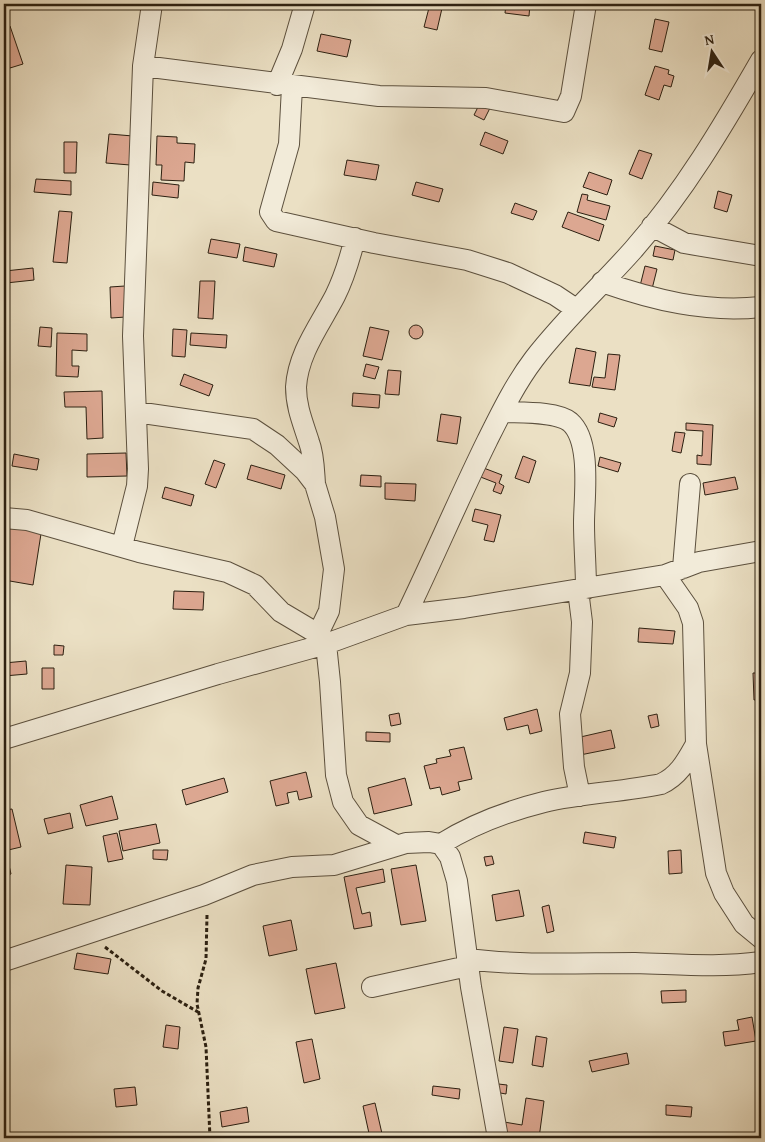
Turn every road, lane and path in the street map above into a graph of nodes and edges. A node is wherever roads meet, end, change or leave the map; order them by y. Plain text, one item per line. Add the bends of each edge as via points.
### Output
1 (152, 4) edge
2 (305, 4) edge
3 (586, 4) edge
4 (761, 60) edge
5 (143, 66) junction
6 (284, 86) junction
7 (652, 226) junction
8 (355, 238) junction
9 (761, 256) edge
10 (602, 282) junction
11 (761, 307) edge
12 (576, 309) junction
13 (136, 412) junction
14 (502, 412) junction
15 (315, 484) junction
16 (690, 484) dead end
17 (4, 518) edge
18 (122, 546) junction
19 (761, 551) edge
20 (674, 572) junction
21 (582, 589) junction
22 (406, 615) junction
23 (322, 640) junction
24 (4, 739) edge
25 (696, 744) junction
26 (580, 796) junction
27 (441, 844) junction
28 (396, 846) junction
29 (224, 886) junction
30 (77, 937) junction
31 (761, 938) edge
32 (4, 961) edge
33 (761, 962) edge
34 (468, 963) junction
35 (372, 987) dead end
36 (198, 1012) junction
37 (210, 1138) edge
38 (498, 1138) edge

1 - 5 street
2 - 6 street
3 - 6 street via 571,96 564,112 486,98 379,96
4 - 7 street via 694,171
5 - 6 street
5 - 13 street via 133,336
6 - 8 street via 289,144 270,212 272,218
7 - 9 street via 701,248
7 - 10 street
8 - 12 street via 467,260 508,273 555,295
8 - 15 street via 335,296 302,360 296,385 301,422 310,443
10 - 11 street via 636,294 696,306 719,309
10 - 12 street
12 - 14 street via 533,360
13 - 15 street via 253,429 282,450
13 - 18 street via 137,486
14 - 21 street via 560,418 570,422 579,436 586,470
14 - 22 street
15 - 23 street via 325,516 334,569 330,611
16 - 20 street
17 - 18 street via 26,520
18 - 23 street via 244,578 281,612 304,624
19 - 20 street via 699,562
20 - 21 street
20 - 25 street via 693,623
21 - 22 street
21 - 26 street via 580,673 570,714
22 - 23 street
23 - 24 street
23 - 28 street via 330,682 336,775 343,802 359,825
25 - 26 street via 685,764 668,781 643,788
25 - 31 street via 716,873 724,893 744,924
26 - 27 street via 512,811
27 - 28 street via 429,842
27 - 34 street via 450,857 457,881
28 - 29 street via 343,863 254,874
29 - 30 street
29 - 36 path via 214,898 207,915 206,959 198,988
30 - 32 street
30 - 36 path via 112,951 162,991
33 - 34 street via 687,967
34 - 35 street
34 - 38 street
36 - 37 path via 206,1052

